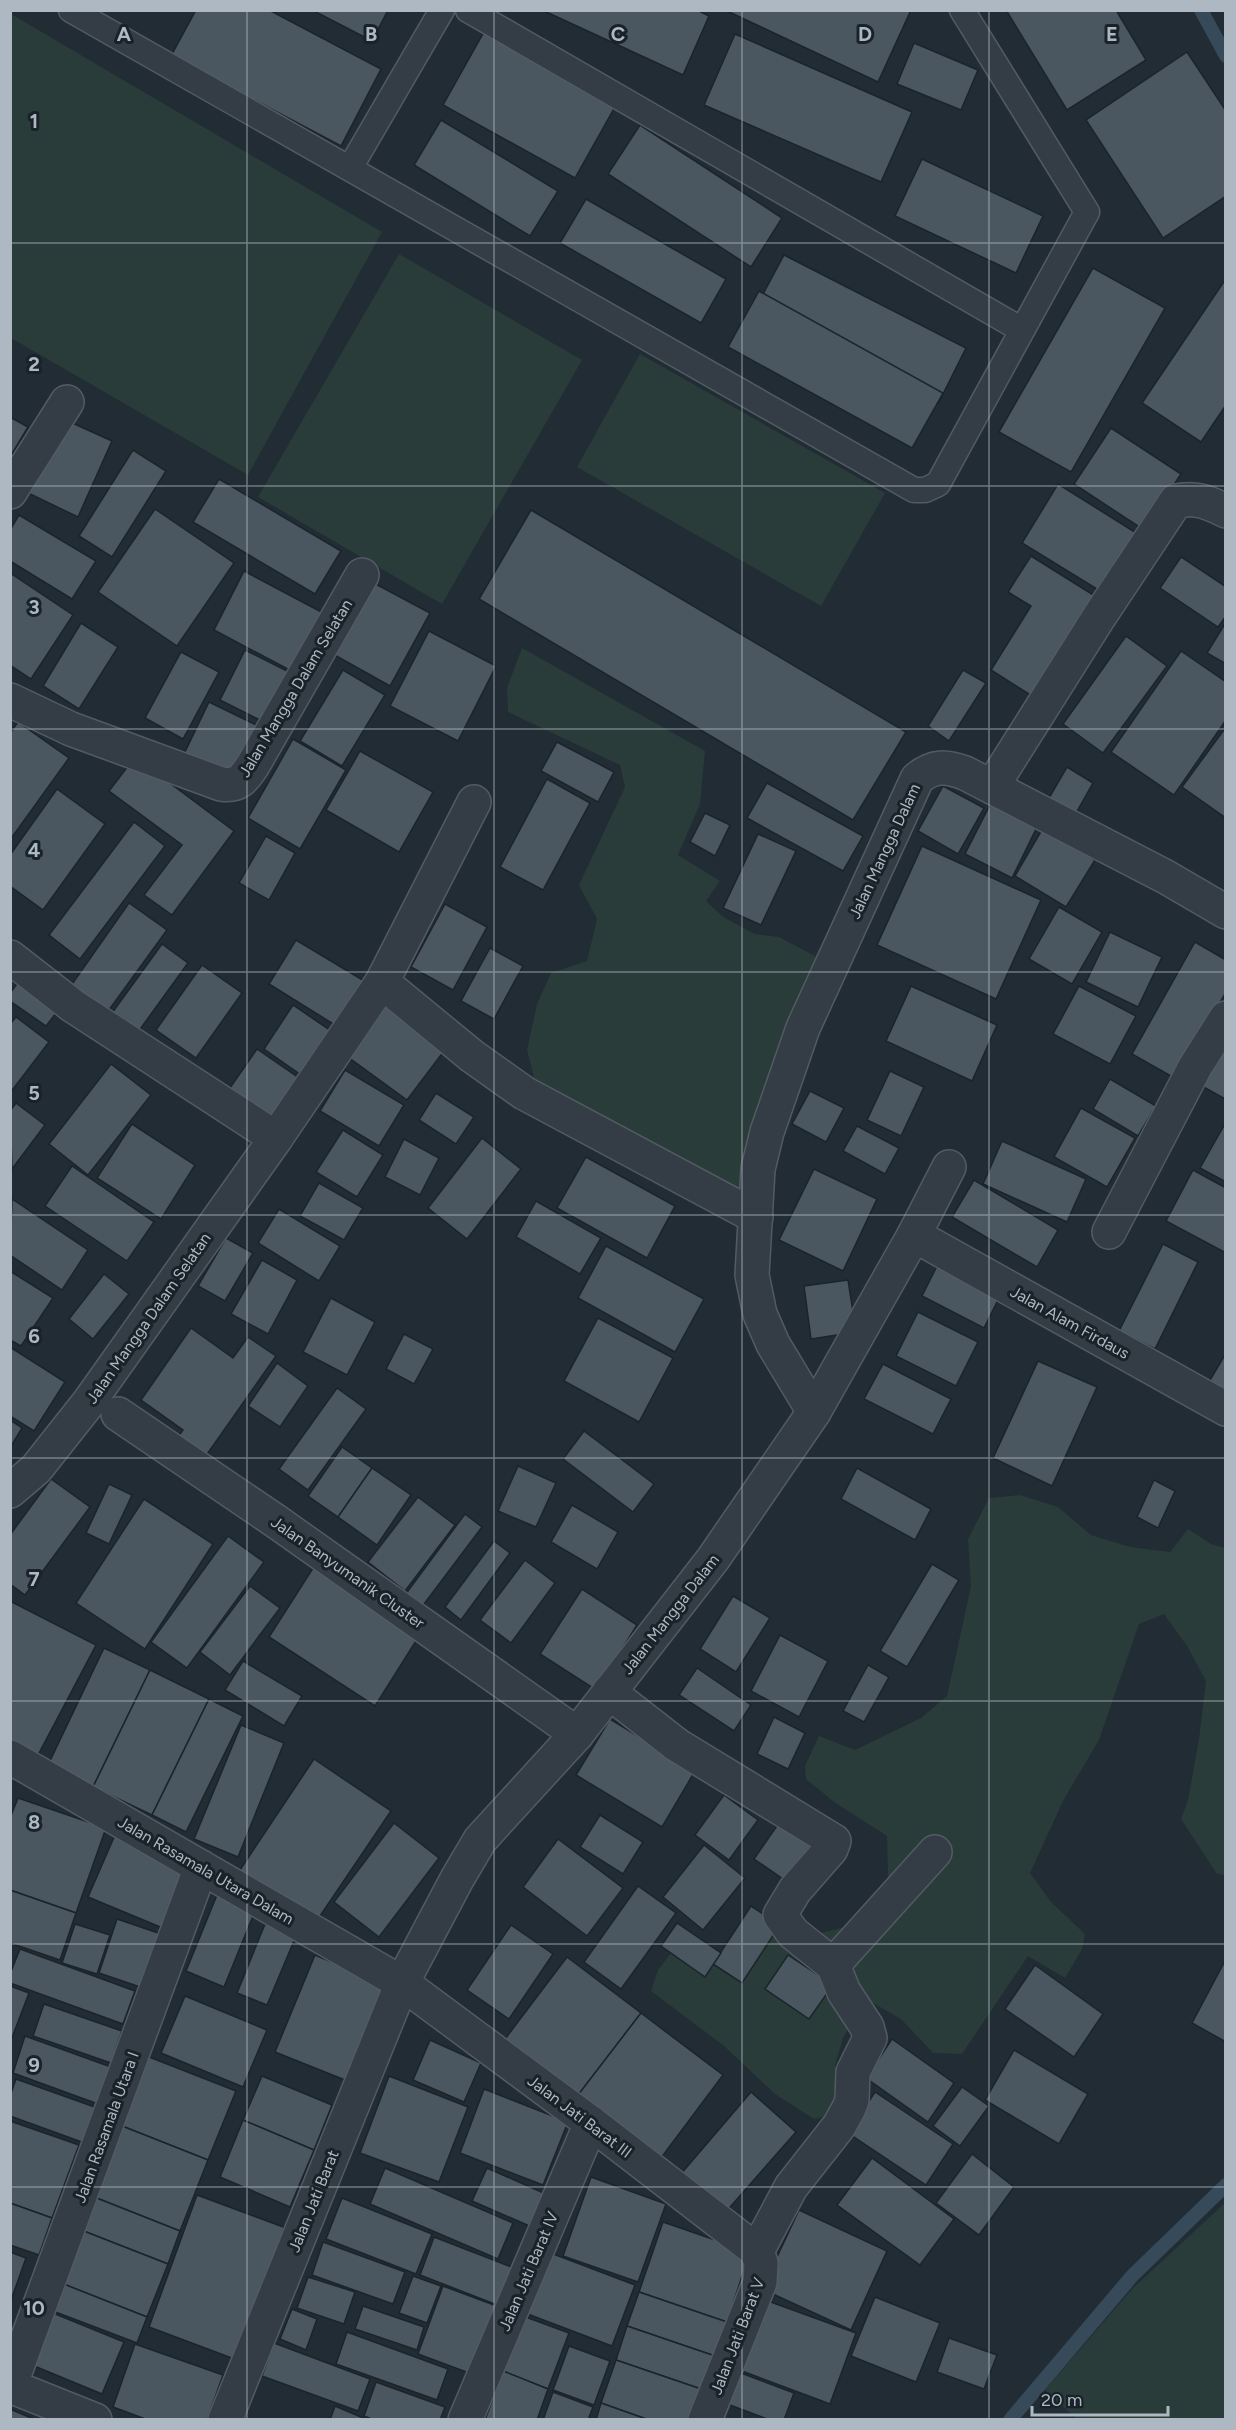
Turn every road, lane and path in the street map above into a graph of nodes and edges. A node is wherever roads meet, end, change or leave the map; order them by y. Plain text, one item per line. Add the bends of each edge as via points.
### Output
1 (71, 10) edge
2 (442, 10) edge
3 (468, 10) edge
4 (962, 10) edge
5 (350, 168) junction
6 (1022, 330) junction
7 (67, 402) dead end
8 (10, 492) edge
9 (1226, 511) edge
10 (362, 575) dead end
11 (13, 706) edge
12 (993, 785) junction
13 (474, 802) dead end
14 (1226, 912) edge
15 (10, 957) edge
16 (382, 982) junction
17 (1226, 1018) edge
18 (276, 1138) junction
19 (950, 1167) dead end
20 (756, 1217) junction
21 (1109, 1232) dead end
22 (914, 1235) junction
23 (1226, 1409) edge
24 (814, 1412) junction
25 (117, 1414) dead end
26 (10, 1491) edge
27 (609, 1692) junction
28 (577, 1734) junction
29 (12, 1761) edge
30 (934, 1852) dead end
31 (201, 1867) junction
32 (833, 1965) junction
33 (402, 1983) junction
34 (591, 2123) junction
35 (757, 2251) junction
36 (10, 2386) edge
37 (95, 2420) edge
38 (225, 2420) edge
39 (465, 2420) edge
40 (705, 2420) edge

1 - 5 lane
2 - 5 lane
3 - 6 lane
4 - 6 lane via 1088,212
5 - 6 lane via 914,490 938,484
7 - 8 street
9 - 12 street via 1206,500 1176,501
10 - 11 street, Jalan Mangga Dalam Selatan via 253,765 235,785 221,784
12 - 14 street, Jalan Mangga Dalam
12 - 20 street, Jalan Mangga Dalam via 951,768 937,767 928,770 910,790 803,1028 767,1132 758,1169
13 - 16 street
15 - 18 street via 74,1006
16 - 18 street, Jalan Mangga Dalam Selatan
16 - 20 street via 524,1093
17 - 21 street via 1195,1067
18 - 26 street, Jalan Mangga Dalam Selatan via 89,1402 36,1469
19 - 22 street
20 - 24 street, Jalan Mangga Dalam via 752,1275 760,1314 773,1344
22 - 23 street, Jalan Alam Firdaus
22 - 24 street
24 - 27 street, Jalan Mangga Dalam via 713,1560
25 - 28 street, Jalan Banyumanik Cluster
27 - 28 street, Jalan Mangga Dalam
27 - 32 street via 677,1744 833,1838 831,1849 795,1890 780,1915 793,1933
28 - 33 street, Jalan Mangga Dalam via 480,1840
29 - 31 street, Jalan Rasamala Utara Dalam
30 - 32 street
31 - 33 street, Jalan Rasamala Utara Dalam
31 - 36 street, Jalan Rasamala Utara I
32 - 35 street via 870,2038 853,2072 849,2108 791,2187
33 - 34 street, Jalan Jati Barat III
33 - 38 street, Jalan Jati Barat
34 - 35 street, Jalan Jati Barat III
34 - 39 street, Jalan Jati Barat IV
35 - 40 street, Jalan Jati Barat V via 760,2282
36 - 37 street

